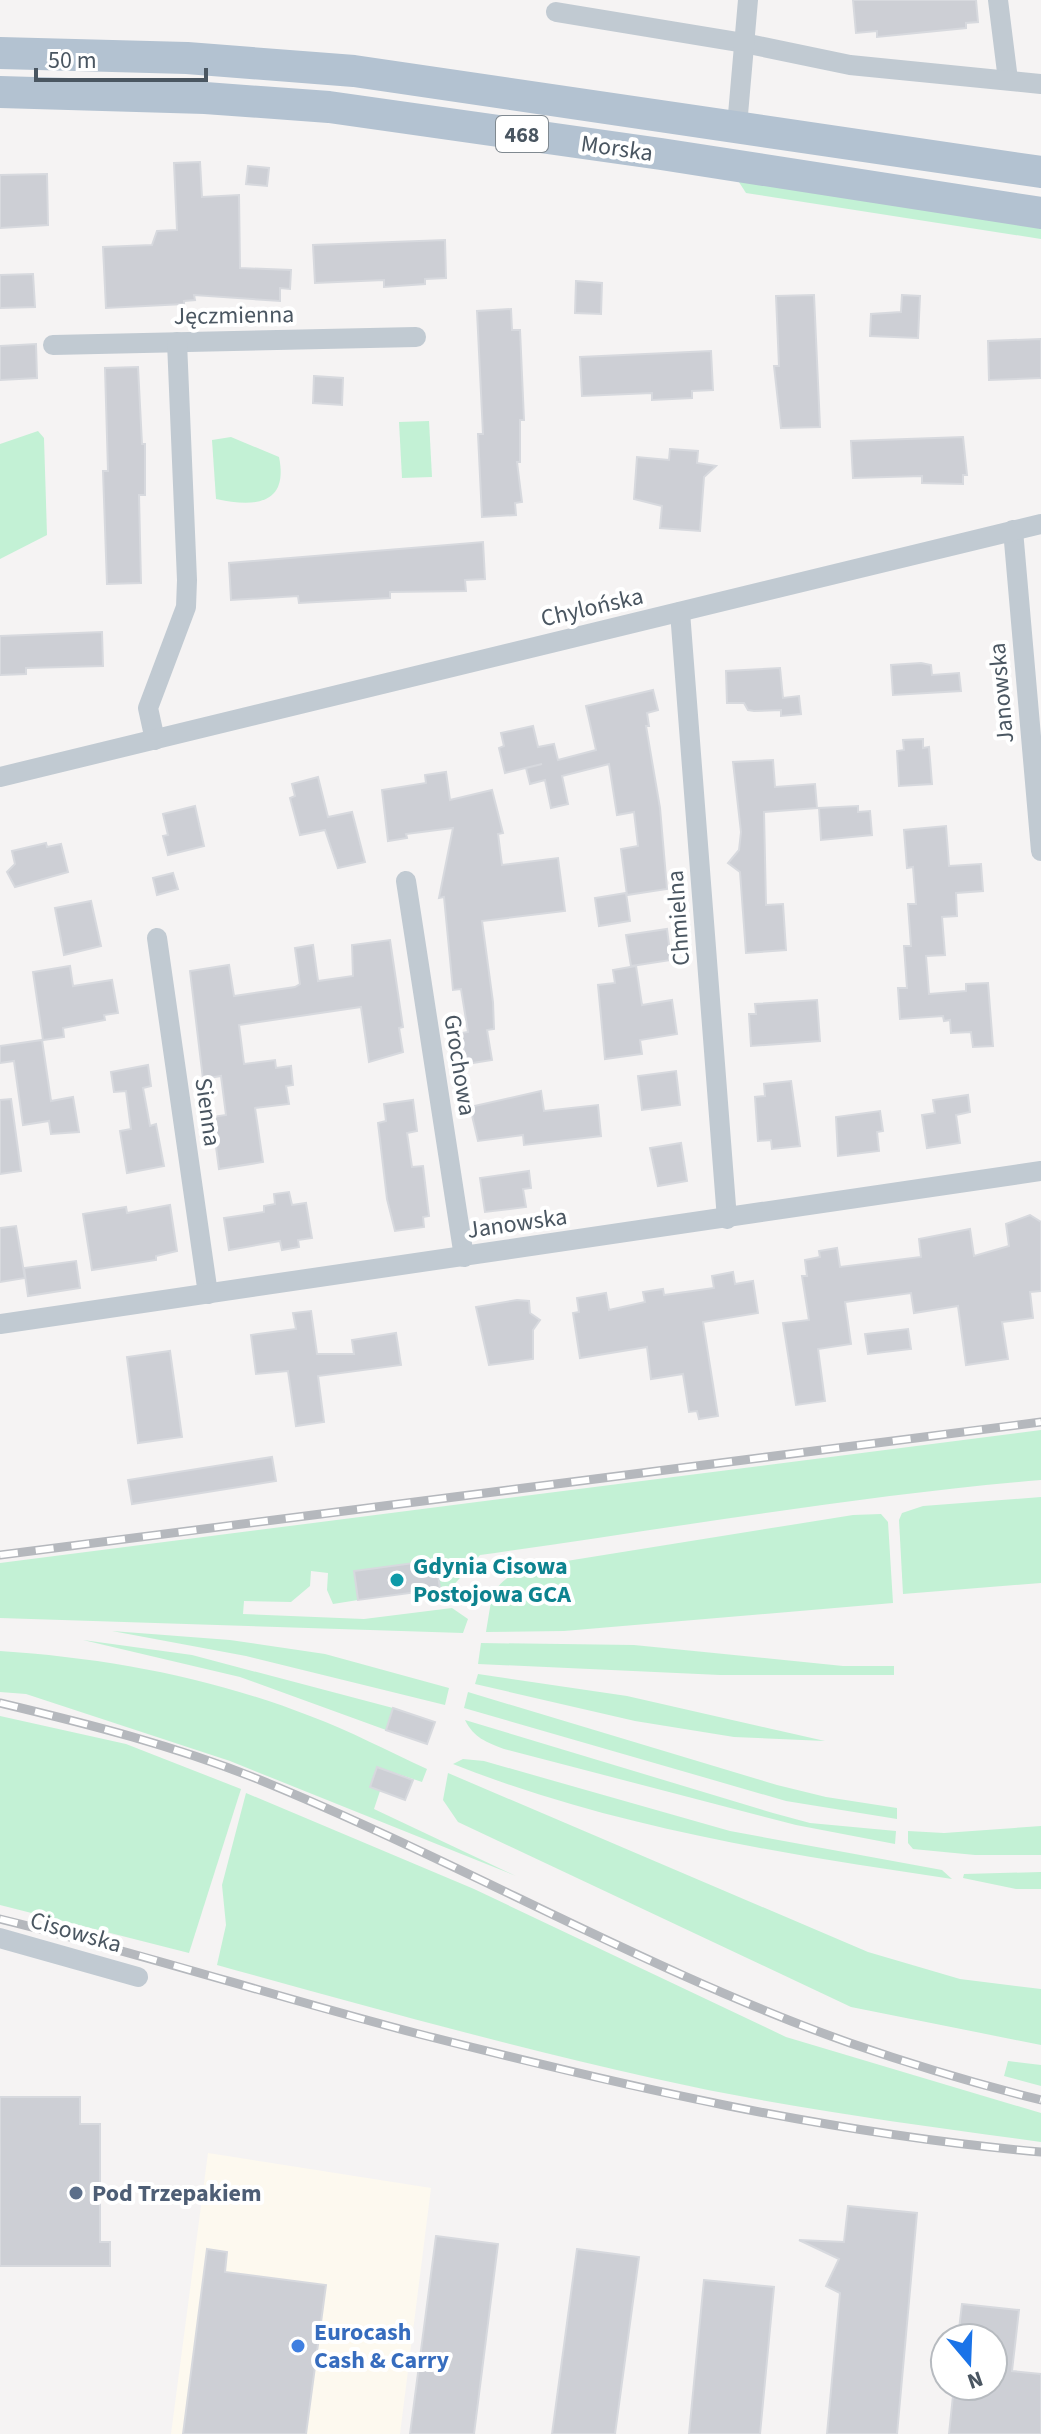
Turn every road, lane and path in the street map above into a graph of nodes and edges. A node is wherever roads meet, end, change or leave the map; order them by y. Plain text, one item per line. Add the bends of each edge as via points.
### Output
1 (748, 0) edge
2 (998, 0) edge
3 (556, 12) dead end
4 (744, 43) junction
5 (0, 53) edge
6 (1008, 80) junction
7 (1041, 84) edge
8 (0, 92) edge
9 (737, 126) junction
10 (1041, 172) edge
11 (1041, 213) edge
12 (416, 337) dead end
13 (177, 342) junction
14 (53, 345) dead end
15 (1041, 524) edge
16 (1013, 530) junction
17 (680, 612) junction
18 (155, 740) junction
19 (0, 777) edge
20 (1041, 851) edge
21 (406, 881) dead end
22 (157, 938) dead end
23 (1041, 1171) edge
24 (727, 1219) junction
25 (464, 1257) junction
26 (208, 1294) junction
27 (0, 1324) edge
28 (0, 1938) edge
29 (138, 1977) dead end

1 - 4 street
2 - 6 street
3 - 4 street
4 - 6 street via 850,65
4 - 9 street
5 - 9 main road, Morska / 468 via 187,58 354,71
6 - 7 street
8 - 11 main road, Morska / 468 via 329,107
9 - 10 main road, Morska / 468
12 - 13 street, Jęczmienna
13 - 14 street, Jęczmienna
13 - 18 street via 186,607 148,708
15 - 16 street, Chylońska
16 - 17 street, Chylońska
16 - 20 street, Janowska
17 - 18 street, Chylońska
17 - 24 street, Chmielna
18 - 19 street, Chylońska
21 - 25 street, Grochowa
22 - 26 street, Sienna
23 - 24 street, Janowska
24 - 25 street, Janowska
25 - 26 street, Janowska
26 - 27 street, Janowska
28 - 29 street, Cisowska

